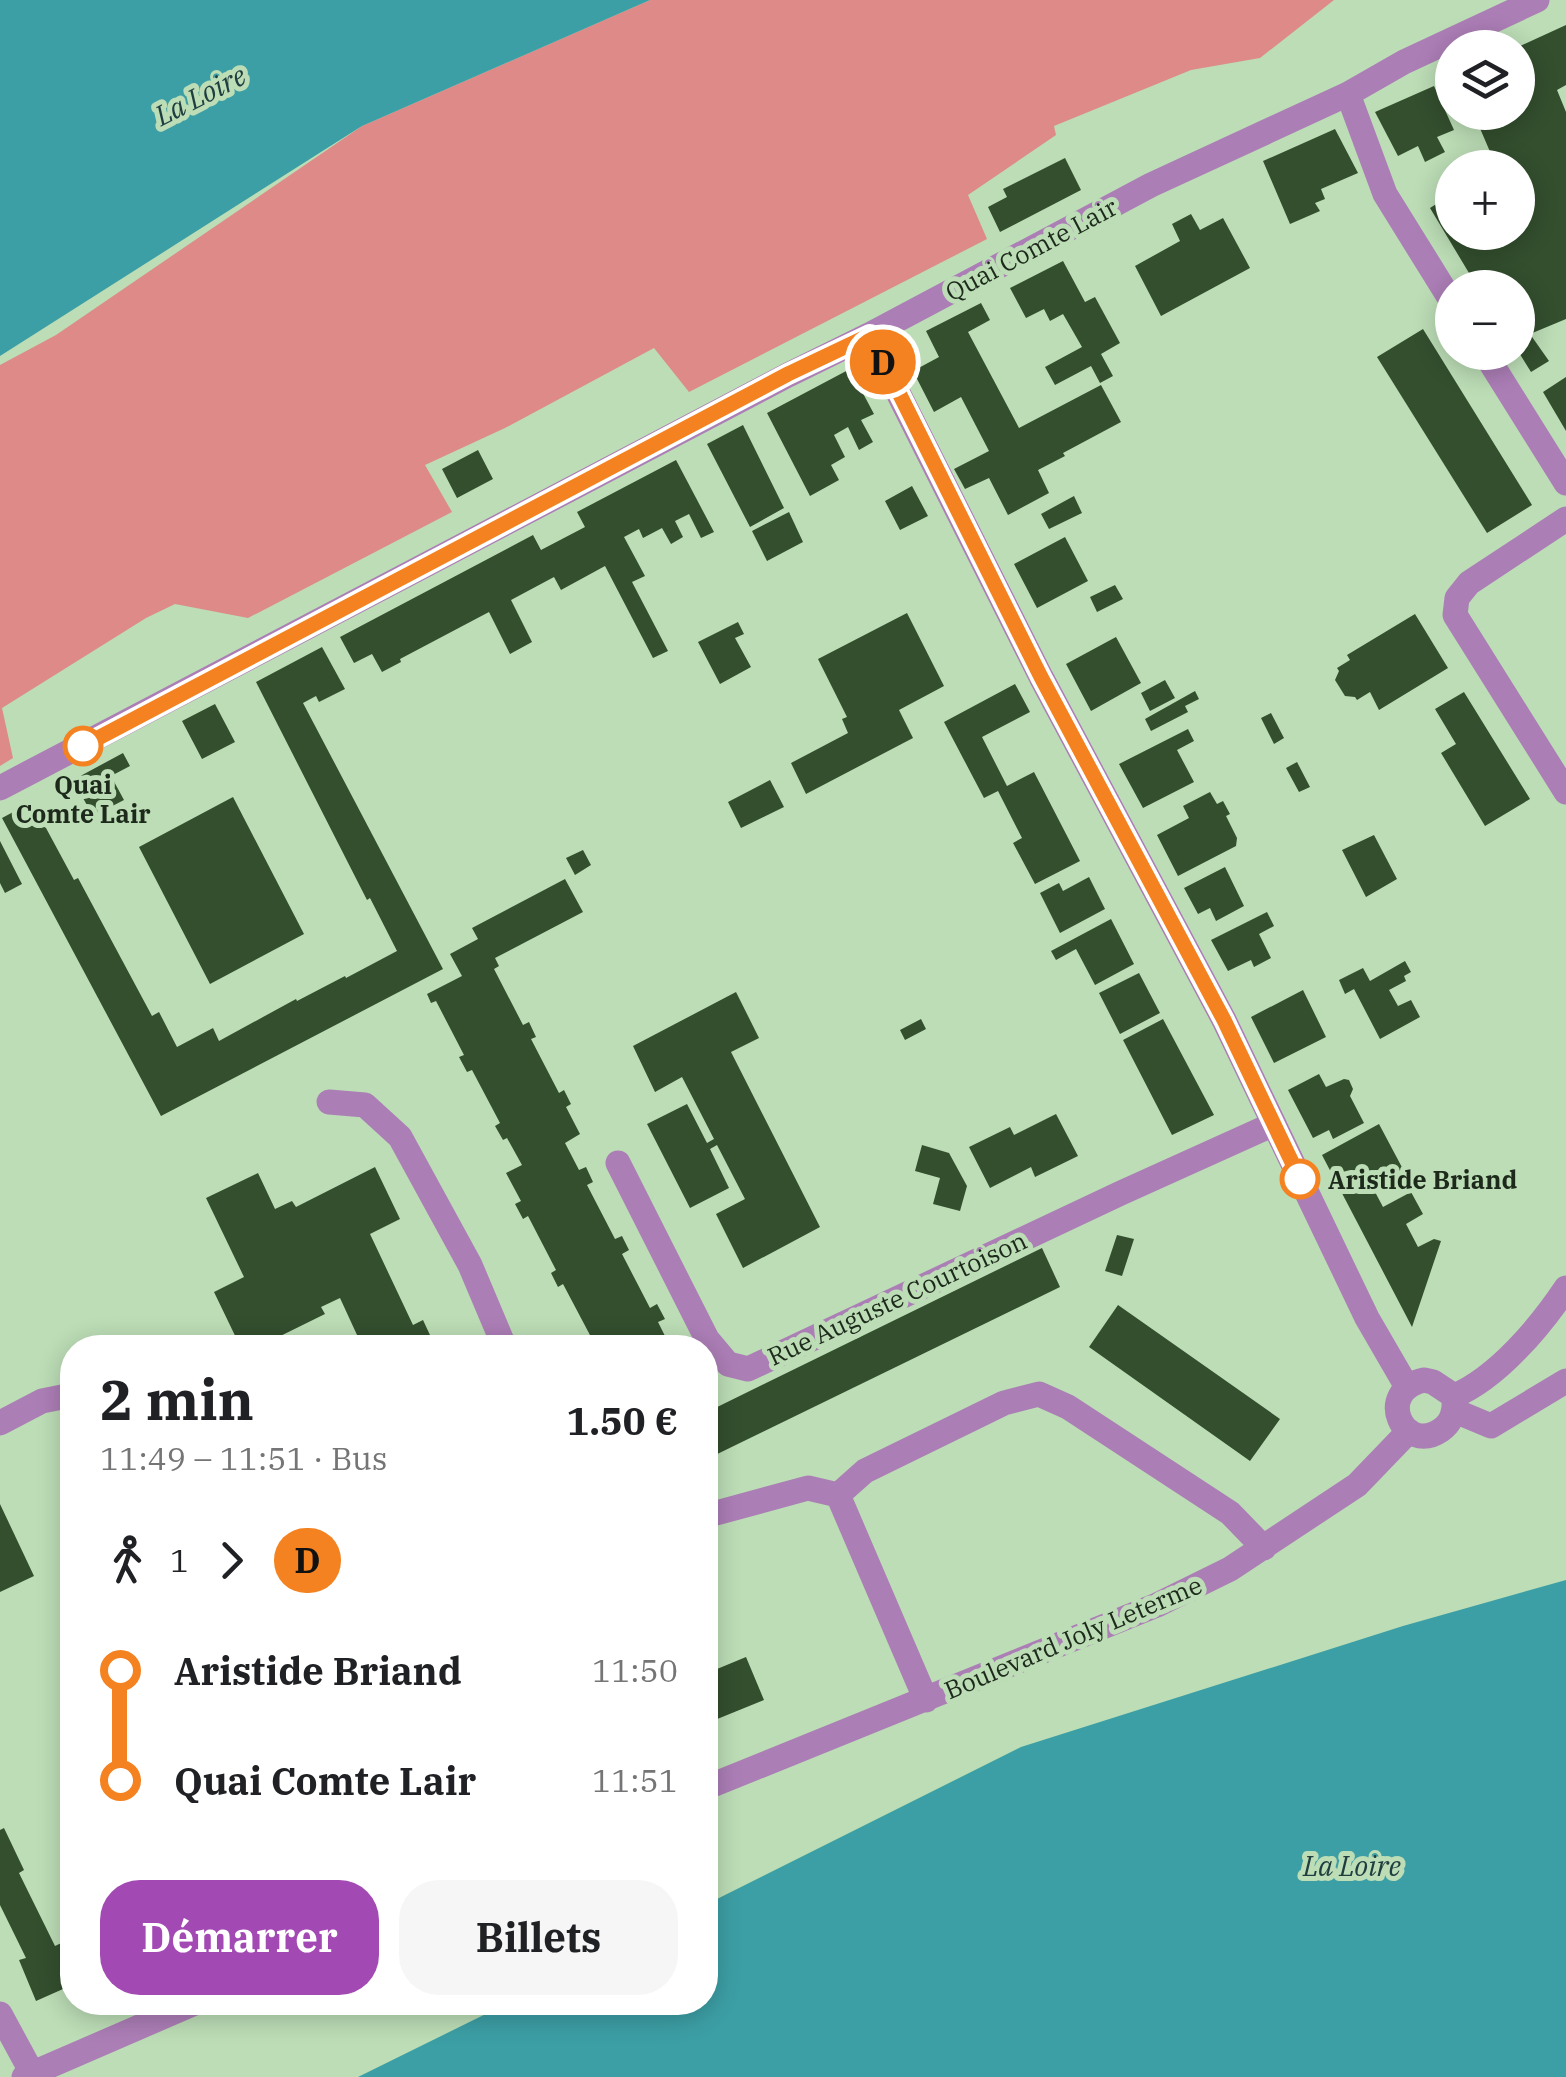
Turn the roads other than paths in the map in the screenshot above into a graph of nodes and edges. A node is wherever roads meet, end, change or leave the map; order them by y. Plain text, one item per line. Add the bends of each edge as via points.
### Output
1 (1537, 0) edge
2 (1348, 94) junction
3 (1435, 275) edge
4 (870, 335) junction
5 (1495, 370) edge
6 (1566, 483) edge
7 (1566, 519) edge
8 (0, 788) edge
9 (1566, 792) edge
10 (329, 1102) dead end
11 (1274, 1124) junction
12 (618, 1164) dead end
13 (1566, 1288) edge
14 (499, 1335) edge
15 (705, 1335) edge
16 (718, 1352) edge
17 (1566, 1381) edge
18 (1406, 1387) junction
19 (60, 1397) edge
20 (1454, 1403) junction
21 (0, 1423) edge
22 (1409, 1431) junction
23 (838, 1495) junction
24 (718, 1512) edge
25 (1264, 1548) junction
26 (926, 1700) junction
27 (718, 1783) edge
28 (0, 2014) edge
29 (166, 2015) edge
30 (28, 2075) edge

1 - 2 street, Quai Comte Lair
2 - 3 street via 1385,194
2 - 4 street, Quai Comte Lair via 1151,185
4 - 8 street, Quai Comte Lair
4 - 11 street
5 - 6 street
7 - 9 street via 1468,582 1455,615
10 - 14 street via 365,1105 400,1137
11 - 16 street, Rue Auguste Courtoison via 748,1368 728,1364
11 - 18 street
12 - 15 street, Rue Auguste Courtoison
13 - 20 street via 1546,1317
17 - 20 street via 1490,1426
18 - 20 street via 1434,1382
18 - 22 street via 1397,1412
19 - 21 street
20 - 22 street via 1446,1428 1430,1436
22 - 25 street, Boulevard Joly Leterme via 1357,1485
23 - 24 street via 808,1488
23 - 25 street via 865,1471 1004,1404 1039,1394 1230,1513
23 - 26 street
25 - 26 street, Boulevard Joly Leterme via 1157,1606
26 - 27 street, Boulevard Joly Leterme
28 - 30 street
29 - 30 street

